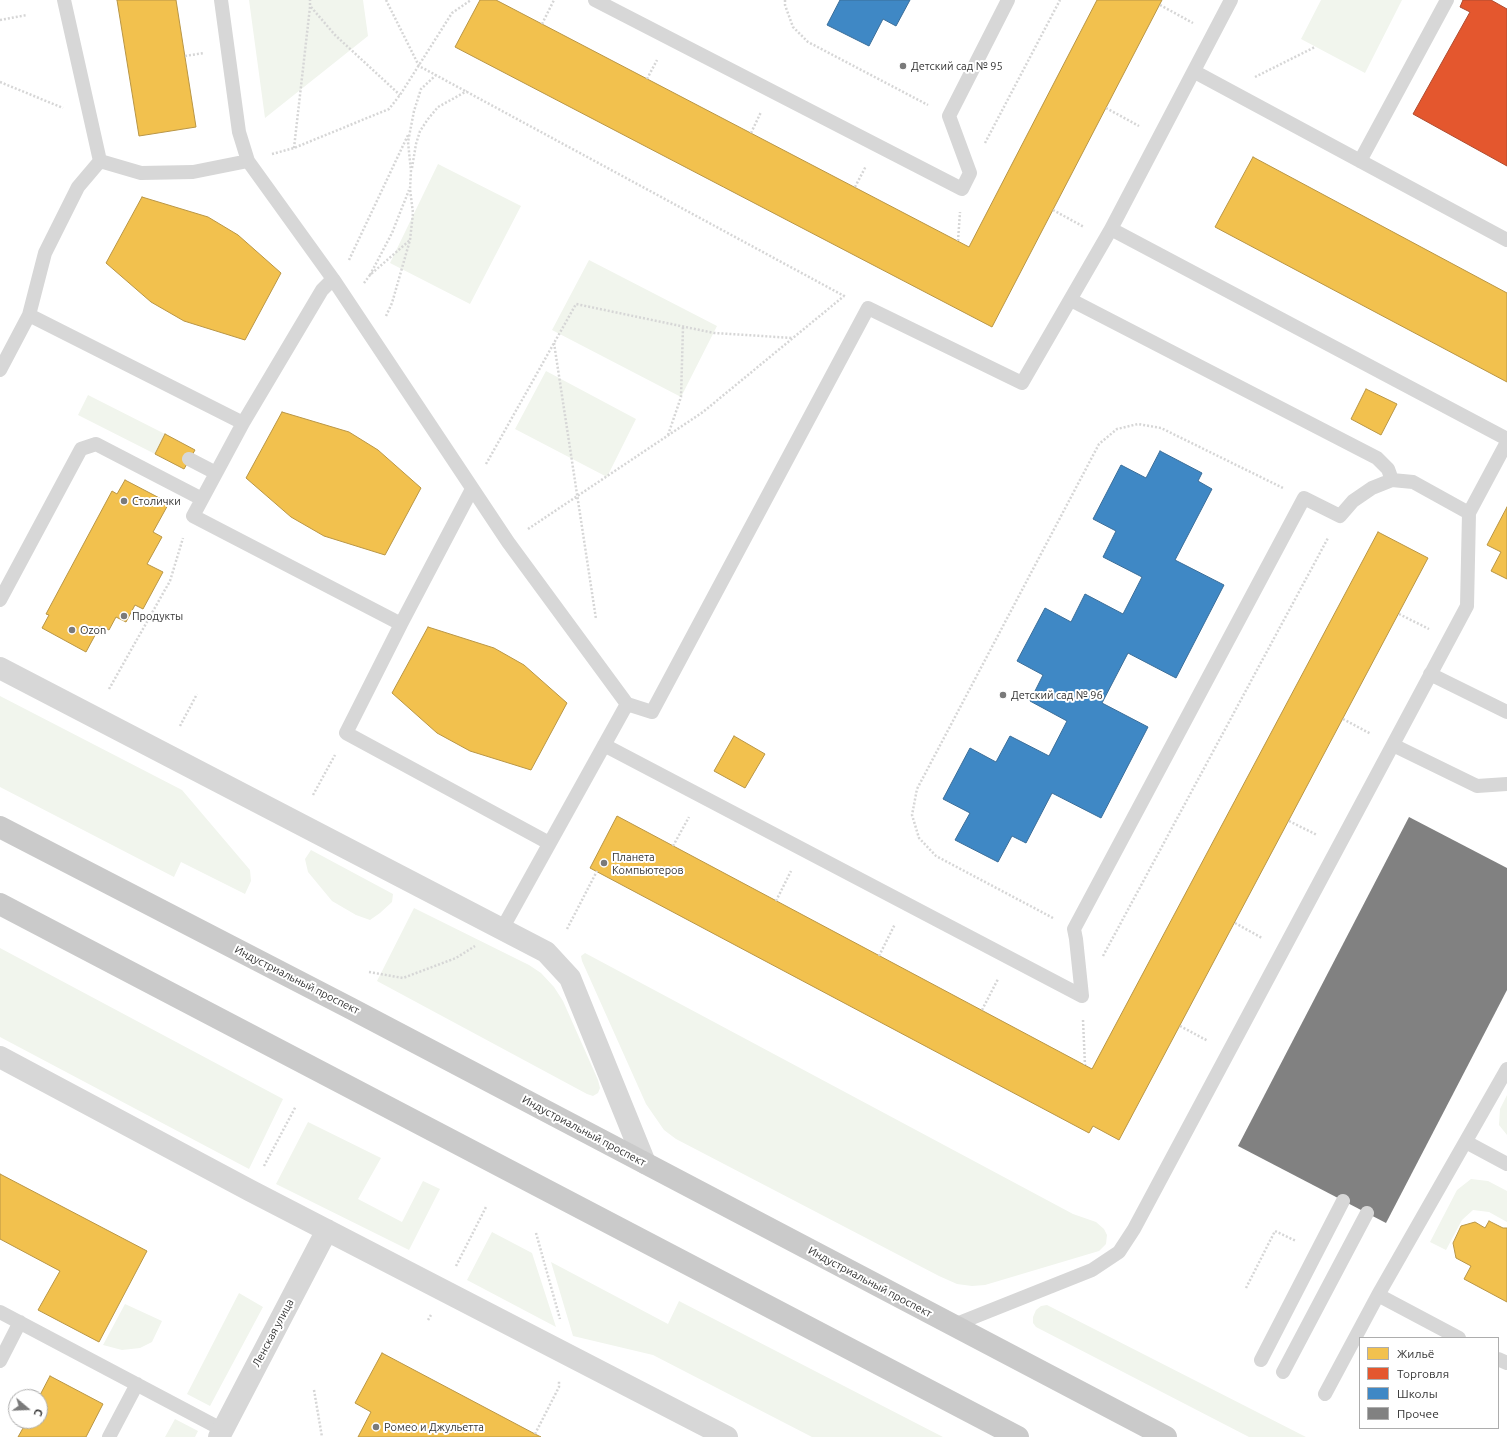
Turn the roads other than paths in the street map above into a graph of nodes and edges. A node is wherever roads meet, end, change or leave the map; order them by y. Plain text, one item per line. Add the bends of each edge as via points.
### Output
1 (64, 0) edge
2 (221, 0) edge
3 (594, 0) edge
4 (1008, 0) edge
5 (1231, 0) edge
6 (1447, 0) edge
7 (1195, 72) junction
8 (100, 161) junction
9 (248, 161) junction
10 (1360, 161) junction
11 (1109, 234) junction
12 (1507, 240) edge
13 (333, 279) junction
14 (1071, 300) junction
15 (29, 315) junction
16 (0, 370) edge
17 (243, 423) junction
18 (1507, 441) edge
19 (189, 460) dead end
20 (216, 473) junction
21 (1392, 480) junction
22 (472, 489) junction
23 (202, 499) junction
24 (1469, 513) junction
25 (0, 600) edge
26 (401, 624) junction
27 (0, 668) edge
28 (1430, 674) junction
29 (627, 704) junction
30 (1507, 712) edge
31 (604, 745) junction
32 (1392, 745) junction
33 (1507, 784) edge
34 (0, 827) edge
35 (549, 843) junction
36 (0, 904) edge
37 (502, 929) junction
38 (0, 1057) edge
39 (1507, 1069) edge
40 (1466, 1142) junction
41 (645, 1163) junction
42 (1507, 1164) edge
43 (1343, 1201) dead end
44 (1367, 1213) dead end
45 (327, 1230) junction
46 (1378, 1295) junction
47 (0, 1312) edge
48 (20, 1322) junction
49 (954, 1325) junction
50 (1457, 1337) edge
51 (1262, 1360) dead end
52 (0, 1361) edge
53 (1283, 1372) dead end
54 (137, 1384) junction
55 (1325, 1394) dead end
56 (221, 1433) edge
57 (109, 1437) edge
58 (727, 1437) edge
59 (1018, 1437) edge
60 (1166, 1437) edge

1 - 8 lane
2 - 9 lane via 239,132
3 - 4 lane via 962,189 970,173 949,116
5 - 7 lane
6 - 10 lane
7 - 10 lane
7 - 11 lane
8 - 9 lane via 140,172 193,172
8 - 15 lane via 78,187 45,253
9 - 13 lane
10 - 12 lane
11 - 14 lane
11 - 18 lane
13 - 17 lane via 322,290
13 - 22 lane
14 - 21 lane via 1377,458 1388,469
14 - 29 lane via 1022,383 868,308 652,712
15 - 16 lane
15 - 17 lane
17 - 20 lane
18 - 24 lane
19 - 20 lane
20 - 23 lane
21 - 24 lane via 1413,482
21 - 31 lane via 1372,488 1352,502 1340,516 1304,498 1074,929 1082,996
22 - 26 lane
22 - 29 lane
23 - 25 lane via 96,444 81,449
23 - 26 lane via 193,516
24 - 28 lane via 1467,606
26 - 35 lane via 346,733
27 - 37 street
28 - 30 lane
28 - 32 lane
29 - 31 lane
31 - 35 lane
32 - 33 lane via 1477,786
32 - 49 lane via 1134,1229 1119,1252 1092,1270
34 - 41 main road, Индустриальный проспект
35 - 37 lane
36 - 59 main road
37 - 41 street via 546,952 570,978
38 - 45 street
39 - 40 lane
40 - 42 lane
40 - 46 lane
41 - 49 main road, Индустриальный проспект
43 - 51 lane
44 - 53 lane
45 - 56 street, Ленская улица
45 - 58 street
46 - 50 lane
46 - 55 lane
47 - 48 lane
48 - 52 lane
48 - 54 lane
49 - 60 main road, Индустриальный проспект
54 - 56 lane
54 - 57 lane

